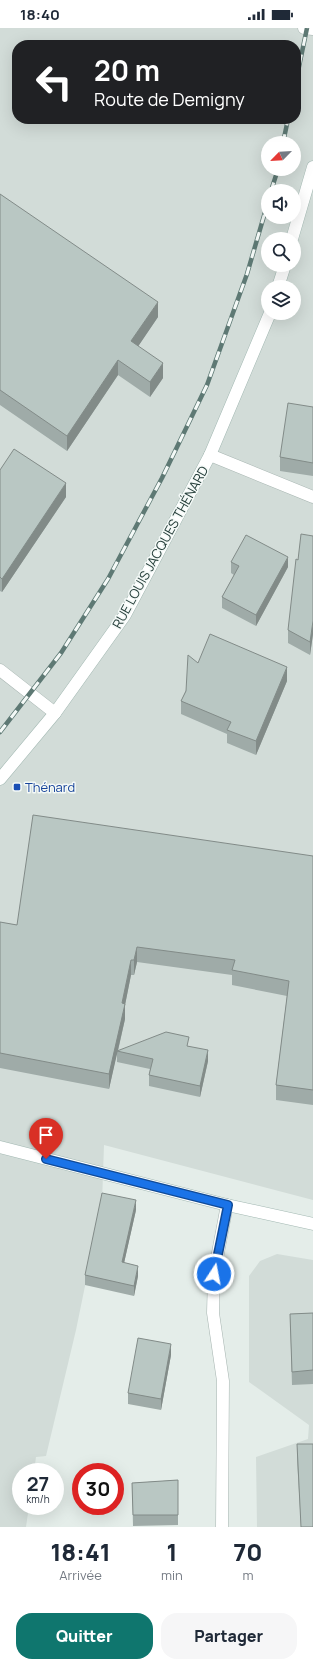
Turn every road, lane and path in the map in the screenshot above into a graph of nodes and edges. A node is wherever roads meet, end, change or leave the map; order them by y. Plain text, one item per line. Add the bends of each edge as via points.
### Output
1 (304, 28) edge
2 (313, 29) edge
3 (313, 166) edge
4 (294, 232) edge
5 (267, 320) edge
6 (210, 455) junction
7 (313, 497) edge
8 (0, 670) edge
9 (55, 713) junction
10 (0, 779) edge
11 (0, 1147) edge
12 (228, 1205) junction
13 (313, 1224) edge
14 (222, 1527) edge

1 - 2 main road
3 - 4 main road
5 - 6 main road, RUE LOUIS JACQUES THÉNARD
6 - 7 main road
6 - 9 main road, RUE LOUIS JACQUES THÉNARD via 125,615
8 - 9 main road
9 - 10 main road, RUE LOUIS JACQUES THÉNARD
11 - 12 main road
12 - 13 main road
12 - 14 main road via 214,1274 212,1313 223,1381

